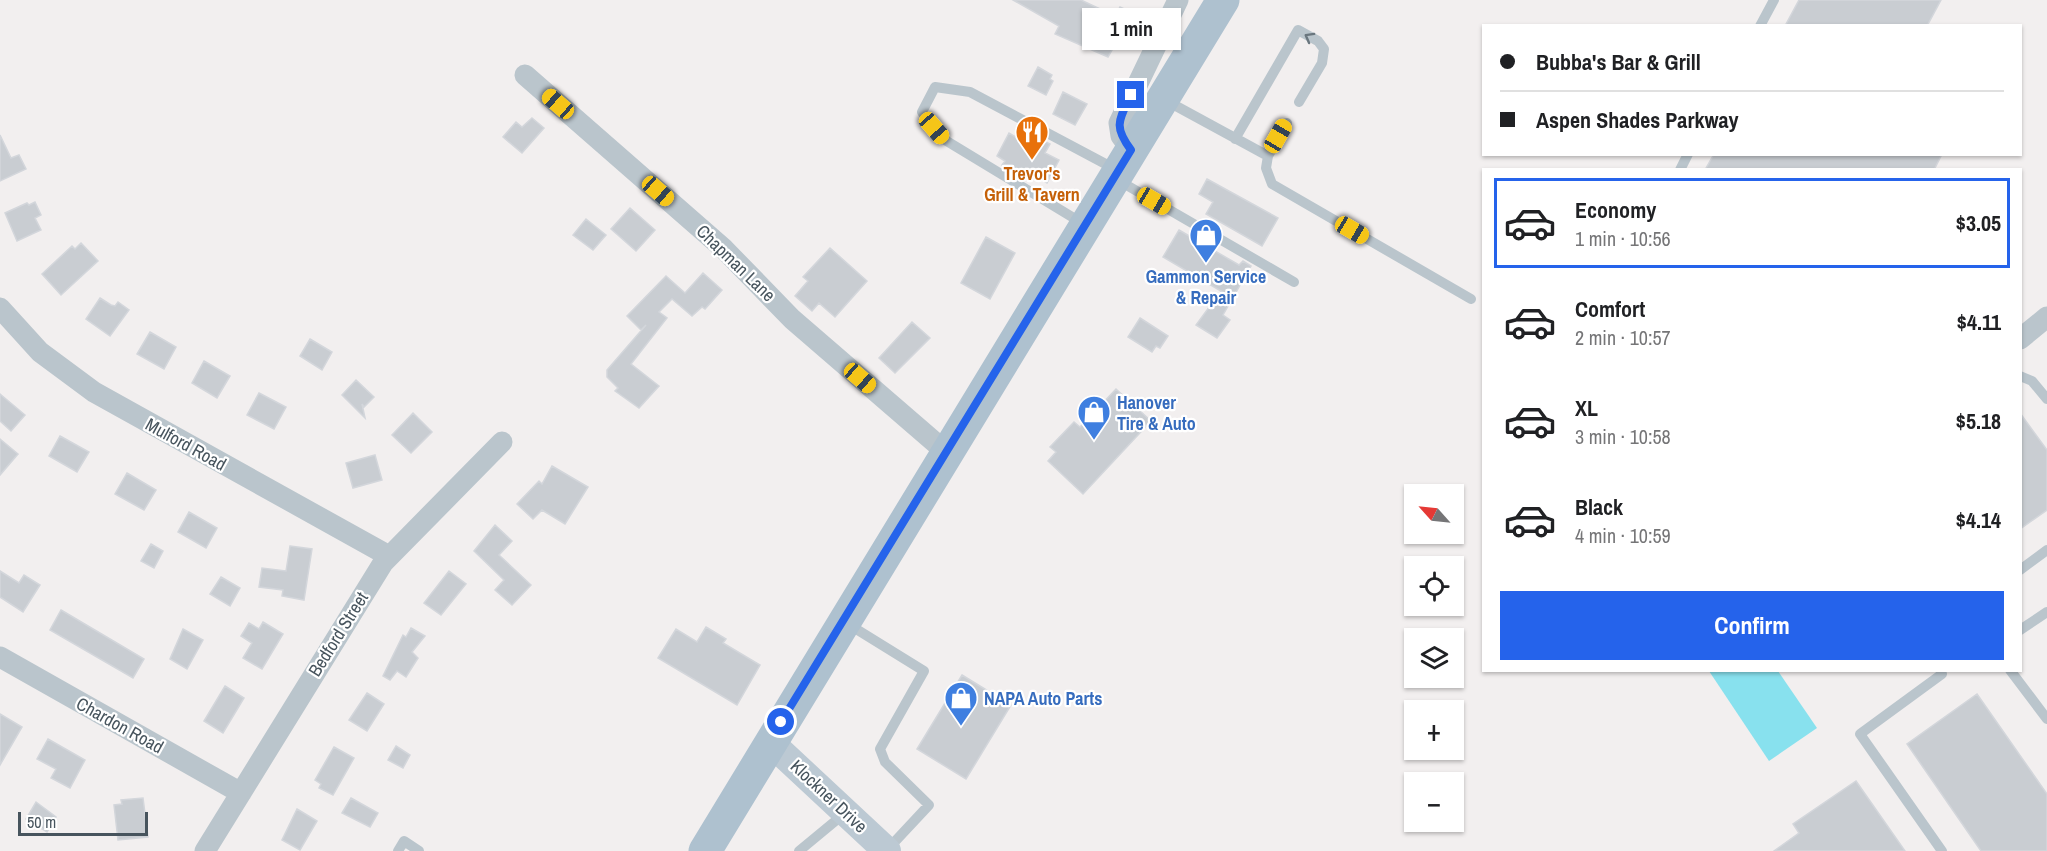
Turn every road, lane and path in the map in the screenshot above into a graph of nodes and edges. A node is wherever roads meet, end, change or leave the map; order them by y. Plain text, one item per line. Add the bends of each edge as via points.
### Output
1 (1178, 0) edge
2 (1223, 0) edge
3 (1774, 0) edge
4 (1761, 24) edge
5 (525, 75) dead end
6 (1162, 98) junction
7 (1299, 102) dead end
8 (1287, 123) dead end
9 (1235, 139) junction
10 (1268, 156) junction
11 (1121, 166) junction
12 (1085, 224) junction
13 (1294, 282) dead end
14 (1471, 299) dead end
15 (0, 308) edge
16 (2047, 318) edge
17 (2022, 337) edge
18 (2022, 377) edge
19 (2047, 399) edge
20 (502, 442) dead end
21 (946, 452) junction
22 (2047, 550) edge
23 (389, 556) junction
24 (2022, 569) edge
25 (2047, 612) edge
26 (843, 621) junction
27 (2022, 629) edge
28 (0, 657) edge
29 (2012, 672) edge
30 (1942, 674) dead end
31 (2047, 719) edge
32 (770, 742) junction
33 (241, 793) junction
34 (845, 812) junction
35 (205, 851) edge
36 (398, 851) edge
37 (419, 851) edge
38 (705, 851) edge
39 (799, 851) edge
40 (887, 851) edge
41 (1942, 851) edge

1 - 11 street via 1119,123
2 - 6 main road
3 - 4 lane
5 - 21 street, Chapman Lane via 724,249 792,319
6 - 9 lane
6 - 11 main road
7 -> 9 lane via 1322,63 1324,49 1298,30
8 - 10 lane
9 - 10 lane
10 - 14 lane via 1266,168 1272,184
11 - 12 main road
11 - 12 lane via 970,92 934,87 922,112 945,140
11 - 13 lane
12 - 21 main road
15 - 23 street, Mulford Road via 40,352 94,392
16 - 17 street
18 - 19 lane via 2032,381
20 - 23 street, Bedford Street
21 - 26 main road
22 - 24 lane
23 - 33 street, Bedford Street
25 - 27 lane
26 - 32 main road
26 - 40 lane via 924,671 880,749 885,762 929,805
28 - 33 street, Chardon Road
29 - 31 lane
30 - 41 lane via 1860,734
32 - 34 street, Klockner Drive
32 - 38 main road
33 - 35 street, Bedford Street
34 - 39 lane
34 - 40 street, Klockner Drive
36 - 37 lane via 404,841

